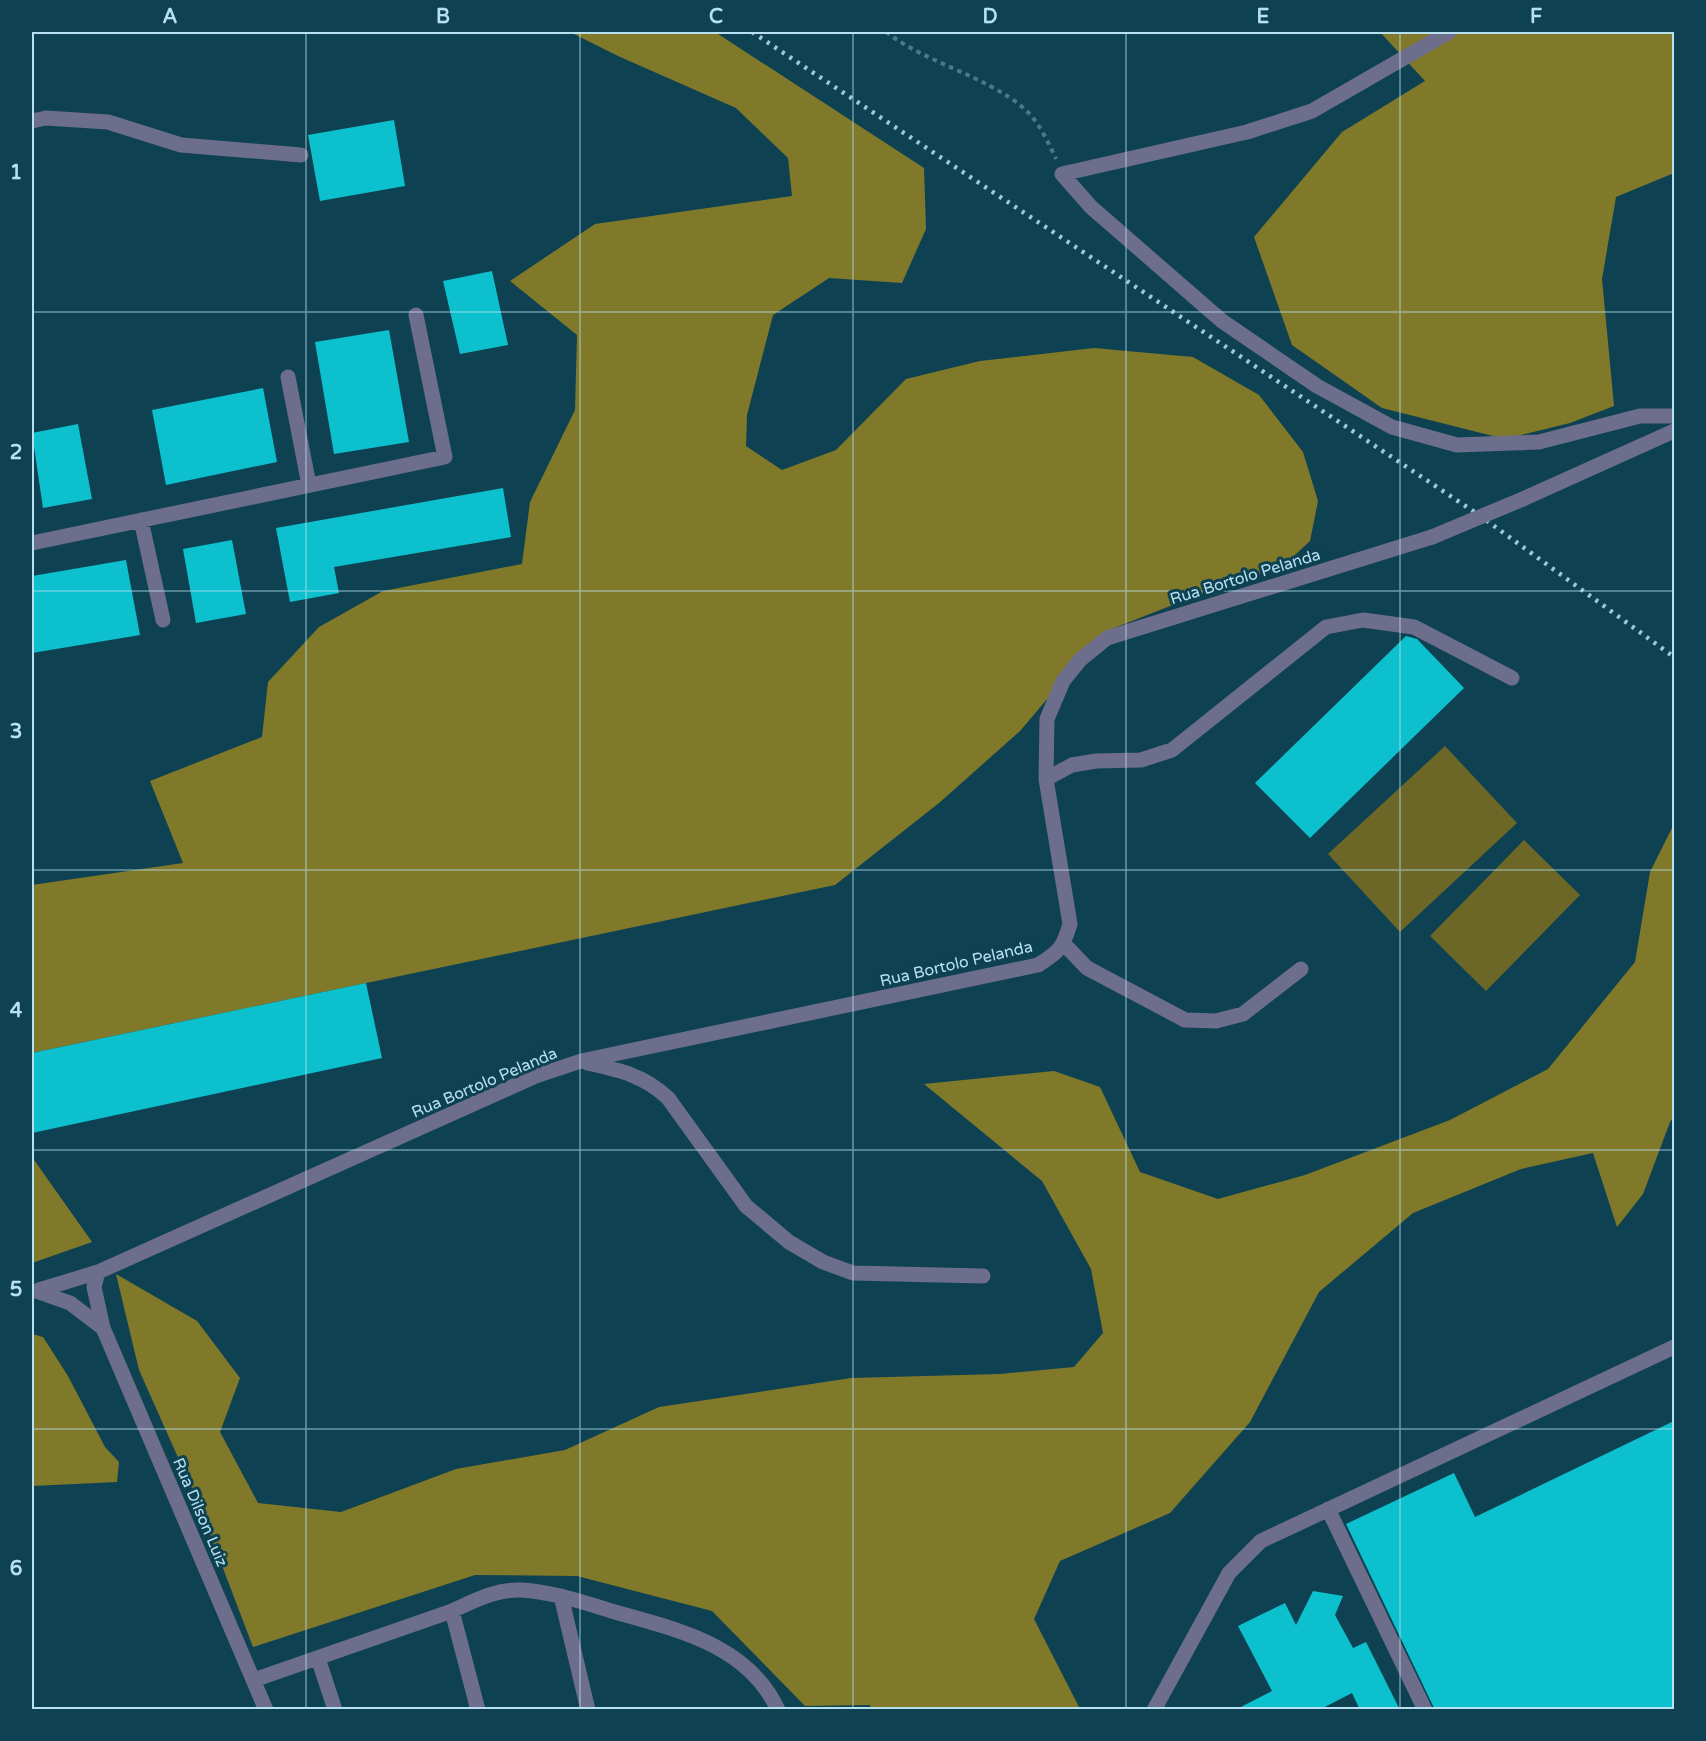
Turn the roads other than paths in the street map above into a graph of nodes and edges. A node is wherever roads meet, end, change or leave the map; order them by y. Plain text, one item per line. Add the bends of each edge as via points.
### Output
1 (1449, 32) edge
2 (32, 121) edge
3 (301, 155) dead end
4 (416, 315) dead end
5 (288, 377) dead end
6 (1674, 416) edge
7 (1674, 431) edge
8 (309, 485) junction
9 (141, 520) junction
10 (32, 543) edge
11 (163, 620) dead end
12 (1512, 678) dead end
13 (1046, 779) junction
14 (1064, 944) junction
15 (1301, 969) dead end
16 (581, 1061) junction
17 (98, 1272) junction
18 (983, 1276) dead end
19 (35, 1291) edge
20 (103, 1328) junction
21 (1674, 1347) edge
22 (1328, 1509) junction
23 (561, 1596) junction
24 (452, 1611) junction
25 (318, 1658) junction
26 (254, 1680) junction
27 (266, 1710) edge
28 (335, 1710) edge
29 (478, 1710) edge
30 (588, 1710) edge
31 (778, 1710) edge
32 (1154, 1710) edge
33 (1425, 1710) edge

1 - 6 street via 1312,111 1247,132 1062,174 1090,207 1222,321 1317,386 1392,427 1457,445 1539,442 1640,417
2 - 3 street via 46,118 108,122 181,145
4 - 8 street via 445,457
5 - 8 street
7 - 13 street, Rua Bortolo Pelanda, bridge via 1432,537 1107,638 1080,660 1063,681 1047,719
8 - 9 street
9 - 10 street
9 - 11 street
12 - 13 street via 1414,627 1363,620 1326,627 1172,750 1141,760 1072,765
13 - 14 street, Rua Bortolo Pelanda via 1070,924
14 - 15 street via 1088,968 1185,1020 1216,1021 1243,1014
14 - 16 street, Rua Bortolo Pelanda via 1038,965
16 - 17 street, Rua Bortolo Pelanda via 536,1076
16 - 18 street via 636,1074 653,1084 668,1098 746,1206 789,1242 823,1262 853,1273
17 - 19 street, Rua Bortolo Pelanda
17 - 20 street, Rua Dilson Luiz via 94,1287
19 - 20 street, Rua Bortolo Pelanda via 70,1303
20 - 26 street, Rua Dilson Luiz
21 - 22 street
22 - 32 street via 1261,1541 1229,1573
22 - 33 street
23 - 24 street via 520,1590 492,1593
23 - 30 street
23 - 31 street via 692,1634 737,1659 767,1687
24 - 25 street
24 - 29 street
25 - 26 street
25 - 28 street
26 - 27 street, Rua Dilson Luiz

